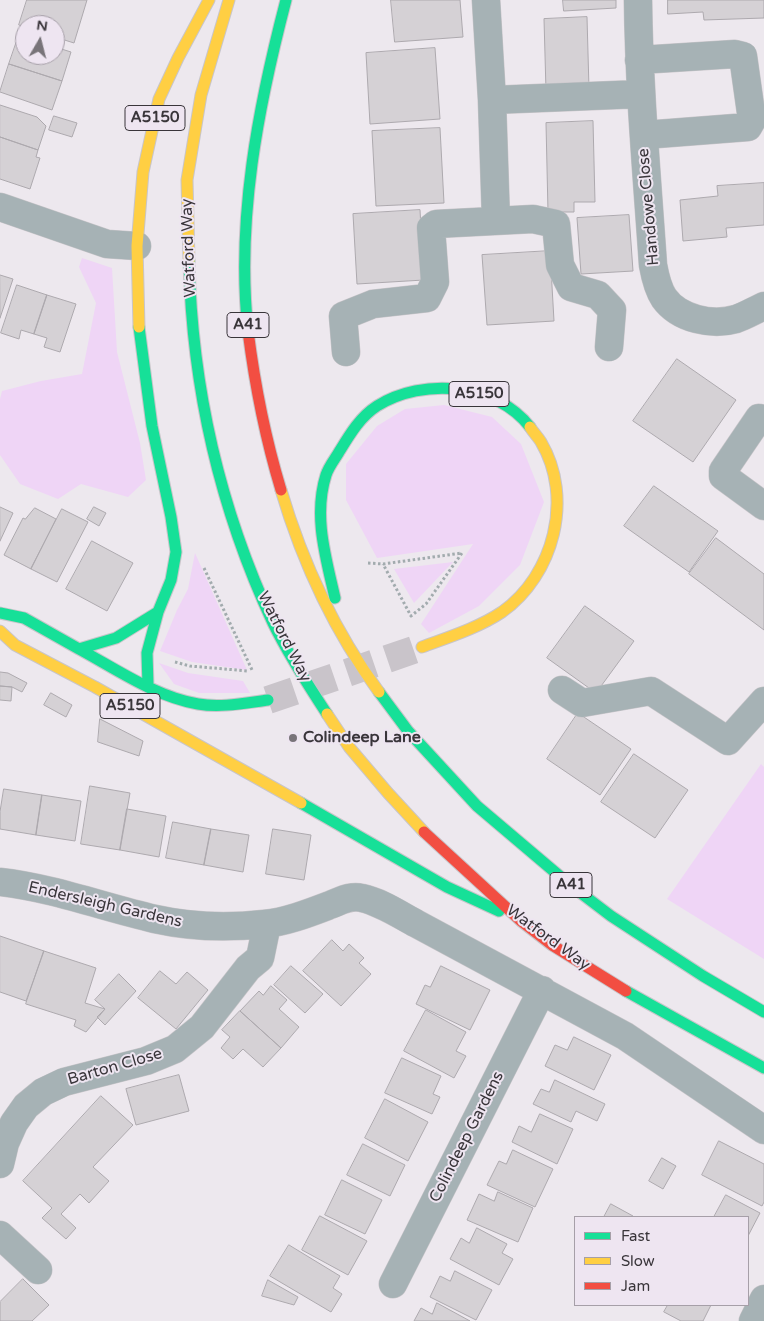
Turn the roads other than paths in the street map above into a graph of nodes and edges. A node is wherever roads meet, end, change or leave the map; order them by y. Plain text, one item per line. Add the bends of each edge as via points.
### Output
1 (209, 0) edge
2 (229, 0) edge
3 (286, 0) edge
4 (486, 0) edge
5 (638, 0) edge
6 (639, 60) junction
7 (641, 94) junction
8 (492, 100) junction
9 (644, 135) junction
10 (0, 207) edge
11 (496, 221) junction
12 (137, 246) junction
13 (764, 306) edge
14 (609, 346) dead end
15 (346, 352) dead end
16 (764, 418) edge
17 (764, 506) edge
18 (158, 612) junction
19 (0, 613) edge
20 (0, 631) edge
21 (344, 638) junction
22 (422, 647) tunnel mouth
23 (79, 649) junction
24 (148, 685) junction
25 (562, 690) dead end
26 (268, 700) tunnel mouth
27 (764, 701) edge
28 (0, 882) edge
29 (520, 921) junction
30 (267, 924) junction
31 (542, 990) junction
32 (764, 1012) edge
33 (764, 1068) edge
34 (764, 1130) edge
35 (0, 1164) edge
36 (0, 1235) edge
37 (38, 1270) dead end
38 (392, 1284) dead end
39 (764, 1300) edge
40 (752, 1321) edge

1 - 12 main road, A5150 via 159,99 143,172
2 - 29 main road, Watford Way via 201,95 187,180 190,300 197,366 208,434 222,488 244,555 274,624 349,747 433,840
3 - 21 main road, A41 via 272,50 258,124 248,201 247,315 256,385 286,509 310,571
4 - 8 street
5 - 6 street, Handowe Close
6 - 7 street, Handowe Close
6 - 9 street via 743,56 752,120 748,127
7 - 8 street
7 - 9 street, Handowe Close
8 - 11 street
9 - 13 street, Handowe Close via 653,265 664,298 676,310 708,322 737,319
10 - 12 street via 107,244
11 - 14 street via 533,219 556,224 560,265 571,287 598,295 612,310
11 - 15 street via 436,224 431,228 435,282 427,298 373,304 343,316
12 - 18 main road, A5150 via 139,334 152,426 176,552 171,580
16 - 17 street via 760,418 723,471 723,476
18 - 23 main road via 116,638
18 - 24 main road, A5150 via 147,653
19 - 23 main road, A5150 via 24,618
20 - 29 main road, A5150 via 15,645 262,780 447,887
21 - 22 main road, A5150 via 326,560 320,508 327,472 363,418 385,402 411,391 438,388 478,394 504,405 527,424 546,450 555,477 558,513 551,546 524,592 499,614 467,631
21 - 32 main road, A41 via 404,726 482,811 593,903 716,985
23 - 24 main road, A5150
24 - 26 main road, A5150 via 162,693 198,704 229,705
25 - 27 street via 582,703 651,690 728,741
28 - 30 street, Endersleigh Gardens via 59,892 156,919 191,925
29 - 33 main road, Watford Way via 552,945 645,1003
30 - 31 street, Endersleigh Gardens via 293,918 342,899 362,898 384,906
30 - 35 street, Barton Close via 260,958 248,968 202,1027 175,1049 146,1061 64,1082 43,1092 26,1106 14,1123
31 - 34 street via 625,1036
31 - 38 street, Colindeep Gardens
36 - 37 street
39 - 40 street

